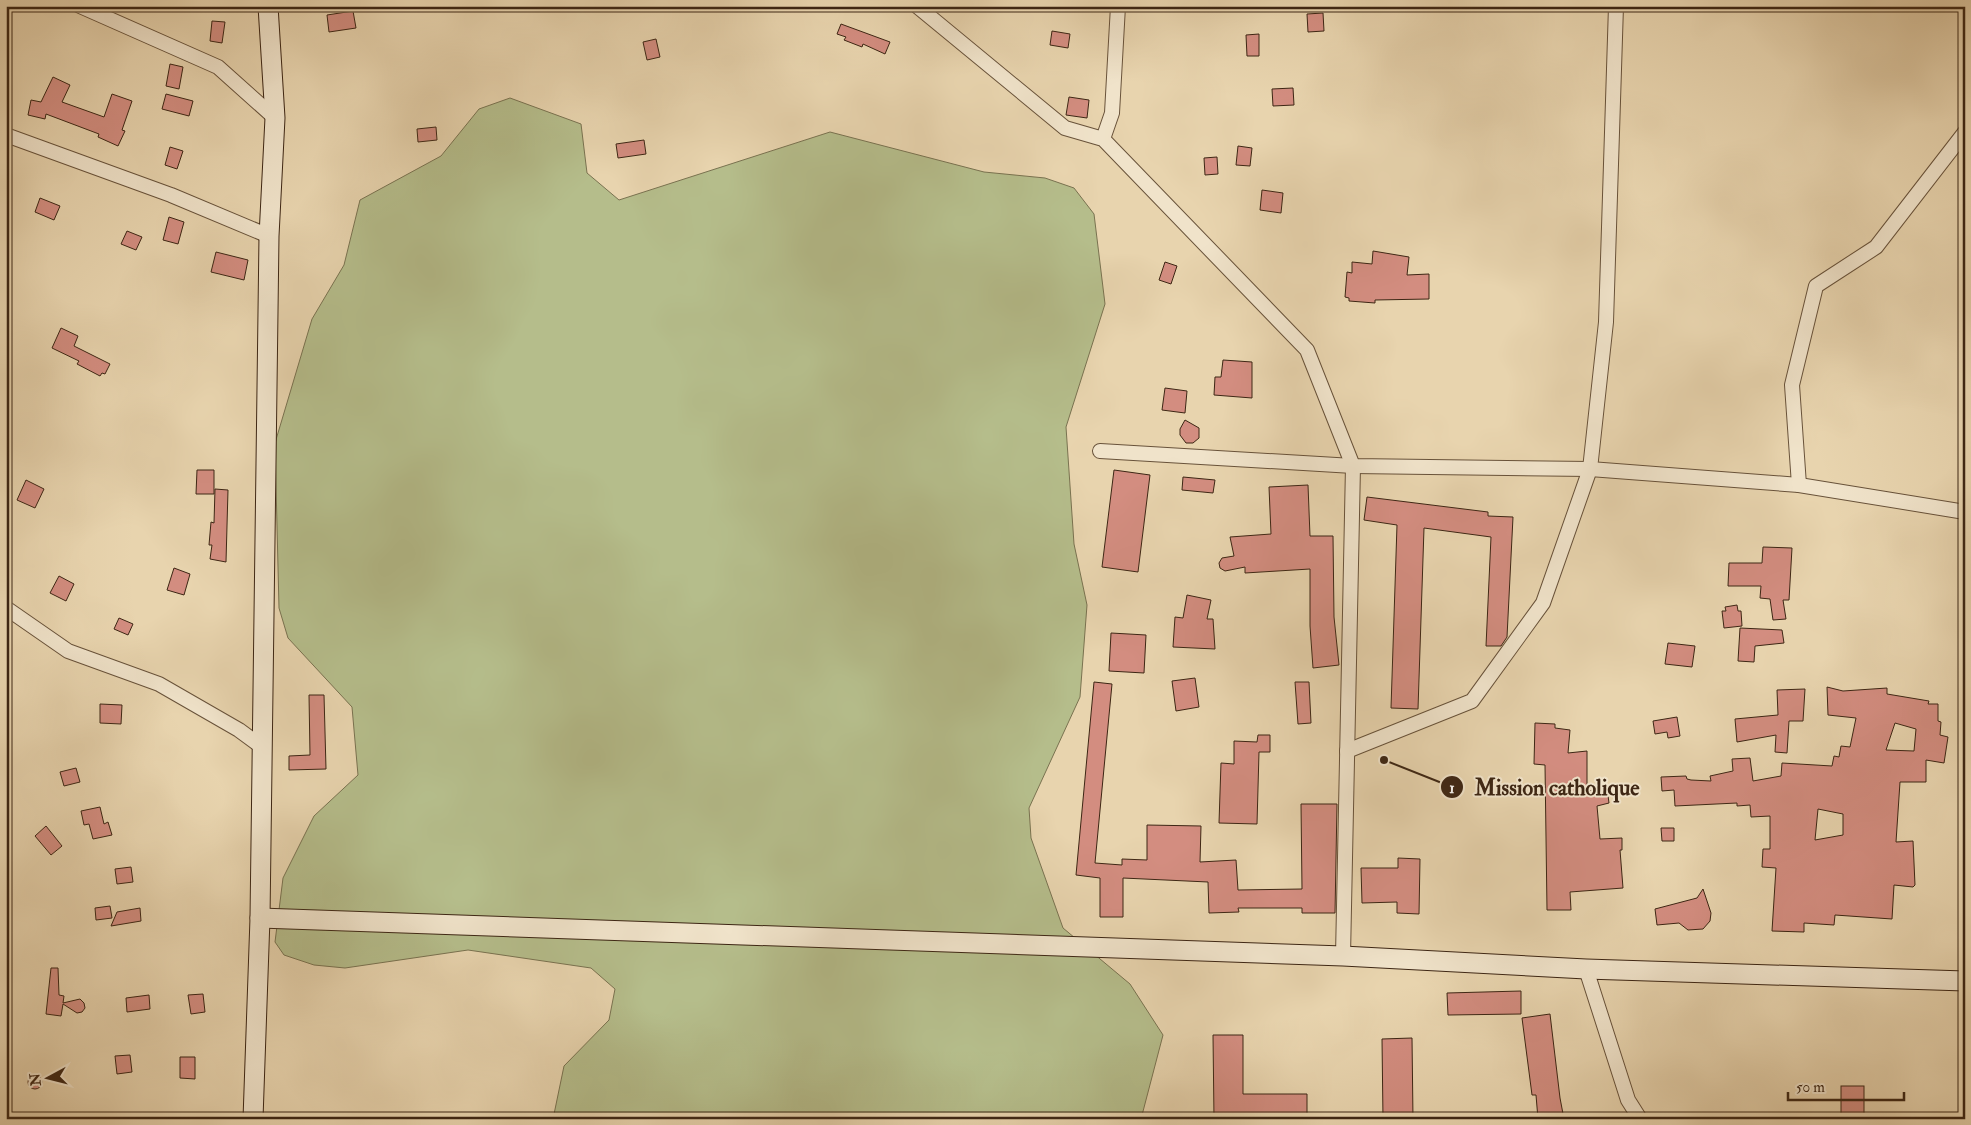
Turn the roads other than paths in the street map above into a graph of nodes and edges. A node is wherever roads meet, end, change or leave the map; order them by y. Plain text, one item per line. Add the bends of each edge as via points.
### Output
1 (80, 6) edge
2 (268, 6) edge
3 (917, 6) edge
4 (1118, 6) edge
5 (1616, 6) edge
6 (275, 118) junction
7 (1965, 132) edge
8 (6, 135) edge
9 (1103, 139) junction
10 (269, 236) junction
11 (1100, 451) dead end
12 (1353, 466) junction
13 (1590, 469) junction
14 (1799, 485) junction
15 (1965, 512) edge
16 (6, 608) edge
17 (262, 747) junction
18 (1347, 751) junction
19 (260, 918) junction
20 (1343, 956) junction
21 (1586, 969) junction
22 (1965, 981) edge
23 (253, 1119) edge
24 (1640, 1119) edge

1 - 6 street via 218,67
2 - 6 street
3 - 9 street via 1065,128
4 - 9 street via 1112,113
5 - 13 street via 1606,322
6 - 10 street
7 - 14 street via 1876,247 1816,286 1792,385
8 - 10 street via 171,195
9 - 12 street via 1307,350
10 - 17 street
11 - 12 street
12 - 13 street
12 - 18 street
13 - 14 street
13 - 18 street via 1543,603 1472,701
14 - 15 street
16 - 17 street via 68,651 159,684 239,730
17 - 19 street
18 - 20 street
19 - 20 street
19 - 23 street
20 - 21 street
21 - 22 street
21 - 24 street via 1628,1100

